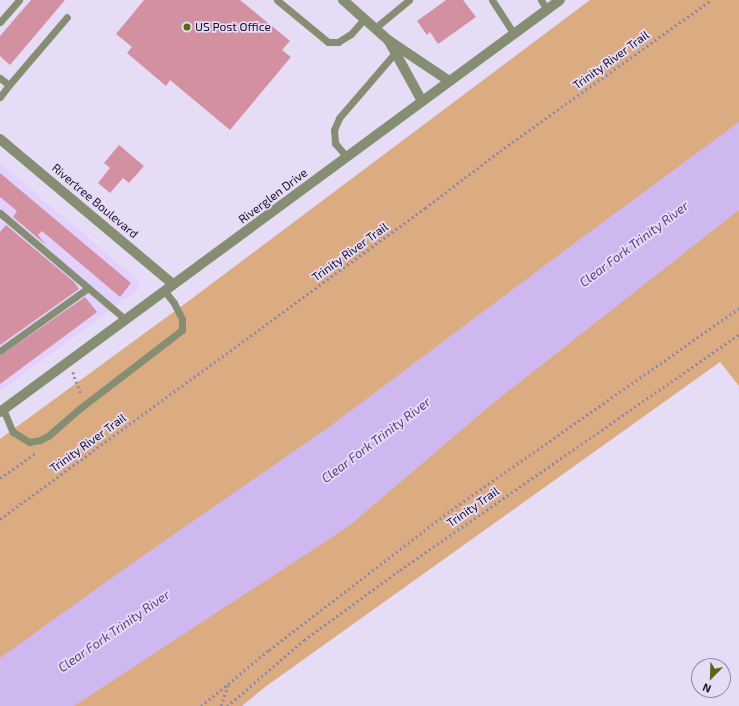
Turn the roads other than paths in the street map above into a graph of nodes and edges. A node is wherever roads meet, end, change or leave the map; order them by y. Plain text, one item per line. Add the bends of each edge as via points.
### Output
1 (19, 0) edge
2 (277, 0) edge
3 (343, 0) edge
4 (409, 0) edge
5 (492, 0) edge
6 (541, 0) edge
7 (560, 0) edge
8 (547, 10) junction
9 (67, 17) dead end
10 (364, 19) junction
11 (0, 22) edge
12 (375, 28) junction
13 (514, 34) junction
14 (388, 40) junction
15 (395, 53) junction
16 (0, 78) edge
17 (449, 81) junction
18 (9, 86) junction
19 (0, 96) edge
20 (422, 101) junction
21 (0, 139) edge
22 (347, 157) junction
23 (0, 214) edge
24 (173, 284) junction
25 (88, 288) junction
26 (164, 290) junction
27 (125, 320) junction
28 (0, 351) edge
29 (1, 410) edge

1 - 11 lane
2 - 10 lane via 328,42 338,42 351,34
3 - 10 street
4 - 12 lane
5 - 13 lane
6 - 8 lane
7 - 8 street, Riverglen Drive
8 - 13 street, Riverglen Drive
9 - 18 lane
10 - 12 street
12 - 14 street
13 - 17 street, Riverglen Drive
14 - 15 street
14 - 17 street
15 - 20 street
15 - 22 lane via 339,118 334,130 335,143
16 - 18 lane
17 - 20 street, Riverglen Drive
18 - 19 lane
20 - 22 street, Riverglen Drive
21 - 24 street, Rivertree Boulevard
22 - 24 street, Riverglen Drive
23 - 25 lane
24 - 26 street, Riverglen Drive
25 - 27 lane
25 - 28 lane
26 - 27 street, Riverglen Drive
26 - 29 lane via 182,319 182,330 48,436 30,442 13,432
27 - 29 street, Riverglen Drive

